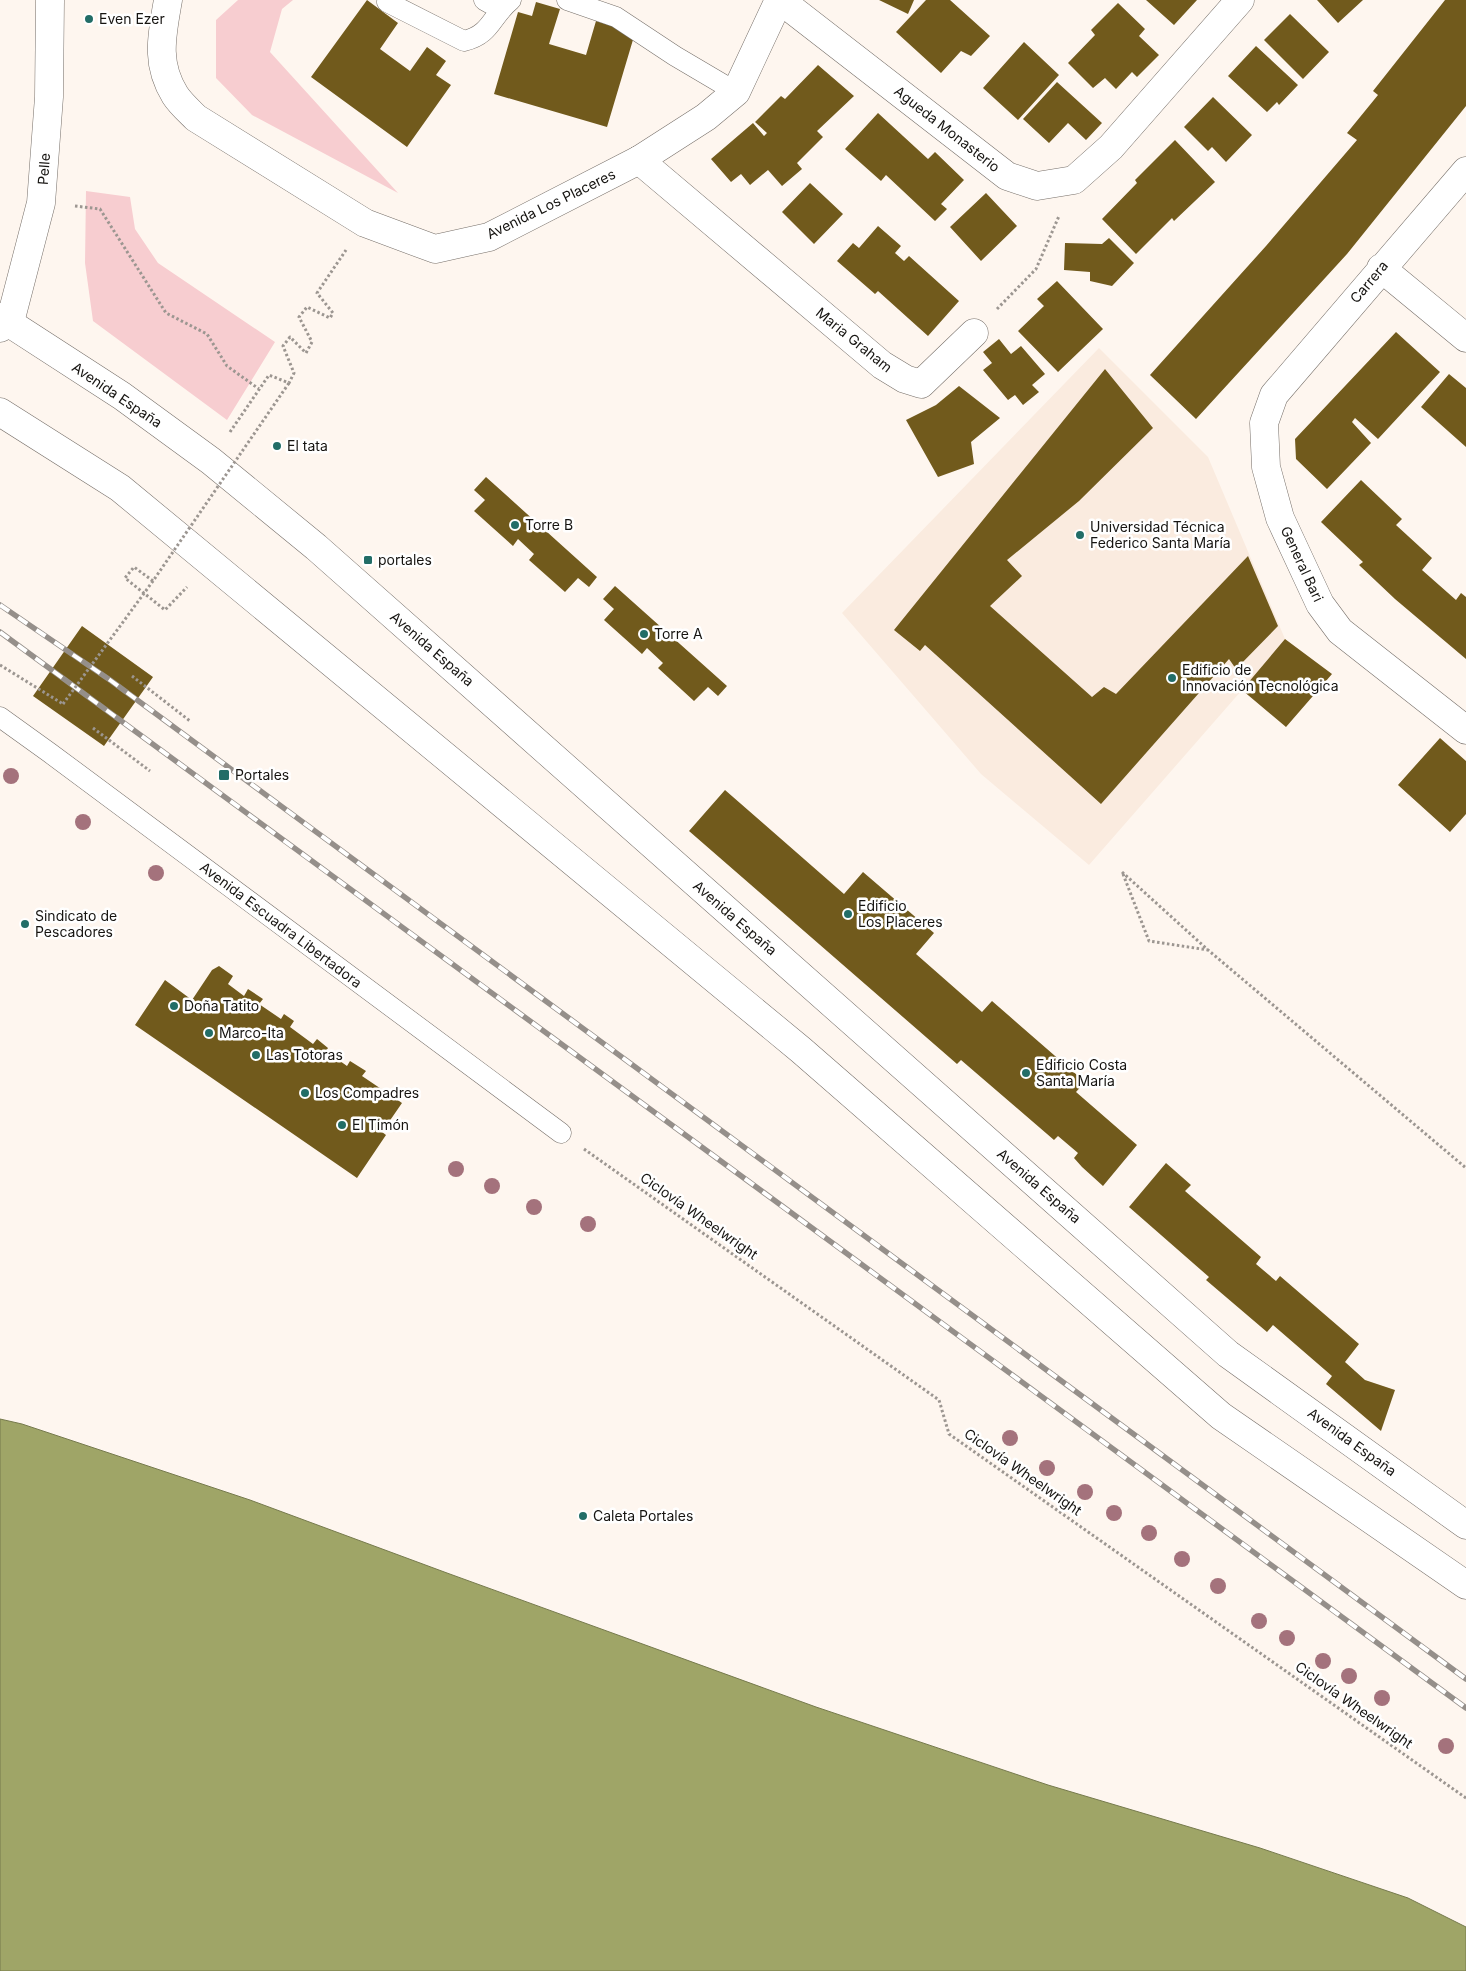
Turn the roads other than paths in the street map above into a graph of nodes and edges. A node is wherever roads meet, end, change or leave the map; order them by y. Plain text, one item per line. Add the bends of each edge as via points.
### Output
1 (50, 0) edge
2 (168, 0) edge
3 (567, 0) edge
4 (779, 0) edge
5 (1240, 0) edge
6 (387, 2) dead end
7 (498, 3) edge
8 (736, 92) junction
9 (639, 160) junction
10 (1466, 171) edge
11 (1381, 268) junction
12 (3, 322) edge
13 (974, 333) road end
14 (1466, 338) edge
15 (1274, 395) joint
16 (0, 412) edge
17 (0, 717) edge
18 (1466, 730) edge
19 (561, 1133) road end
20 (1466, 1525) edge
21 (1466, 1585) edge

1 - 12 main road, Pelle via 49,97 42,203
2 - 9 main road, Avenida Los Placeres via 161,43 162,69 175,96 196,118 365,223 435,249 488,237
3 - 8 lane via 616,17
4 - 5 main road, Agueda Monasterio via 1007,176 1037,186 1074,180 1111,147
4 - 8 main road, Avenida Los Placeres
6 - 7 lane via 464,41 484,33
8 - 9 main road, Avenida Los Placeres via 706,117
9 - 13 main road, Maria Graham via 882,365 905,380 921,384
10 - 11 main road, Carrera
11 - 14 main road
11 - 15 main road, Carrera
12 - 20 main road, Avenida España via 122,396 211,461 316,547 1228,1354
15 - 18 main road, General Bari via 1264,423 1266,467 1280,518 1320,604 1340,631
16 - 21 main road via 120,488 800,1050 1221,1416
17 - 19 lane, Avenida Escuadra Libertadora

